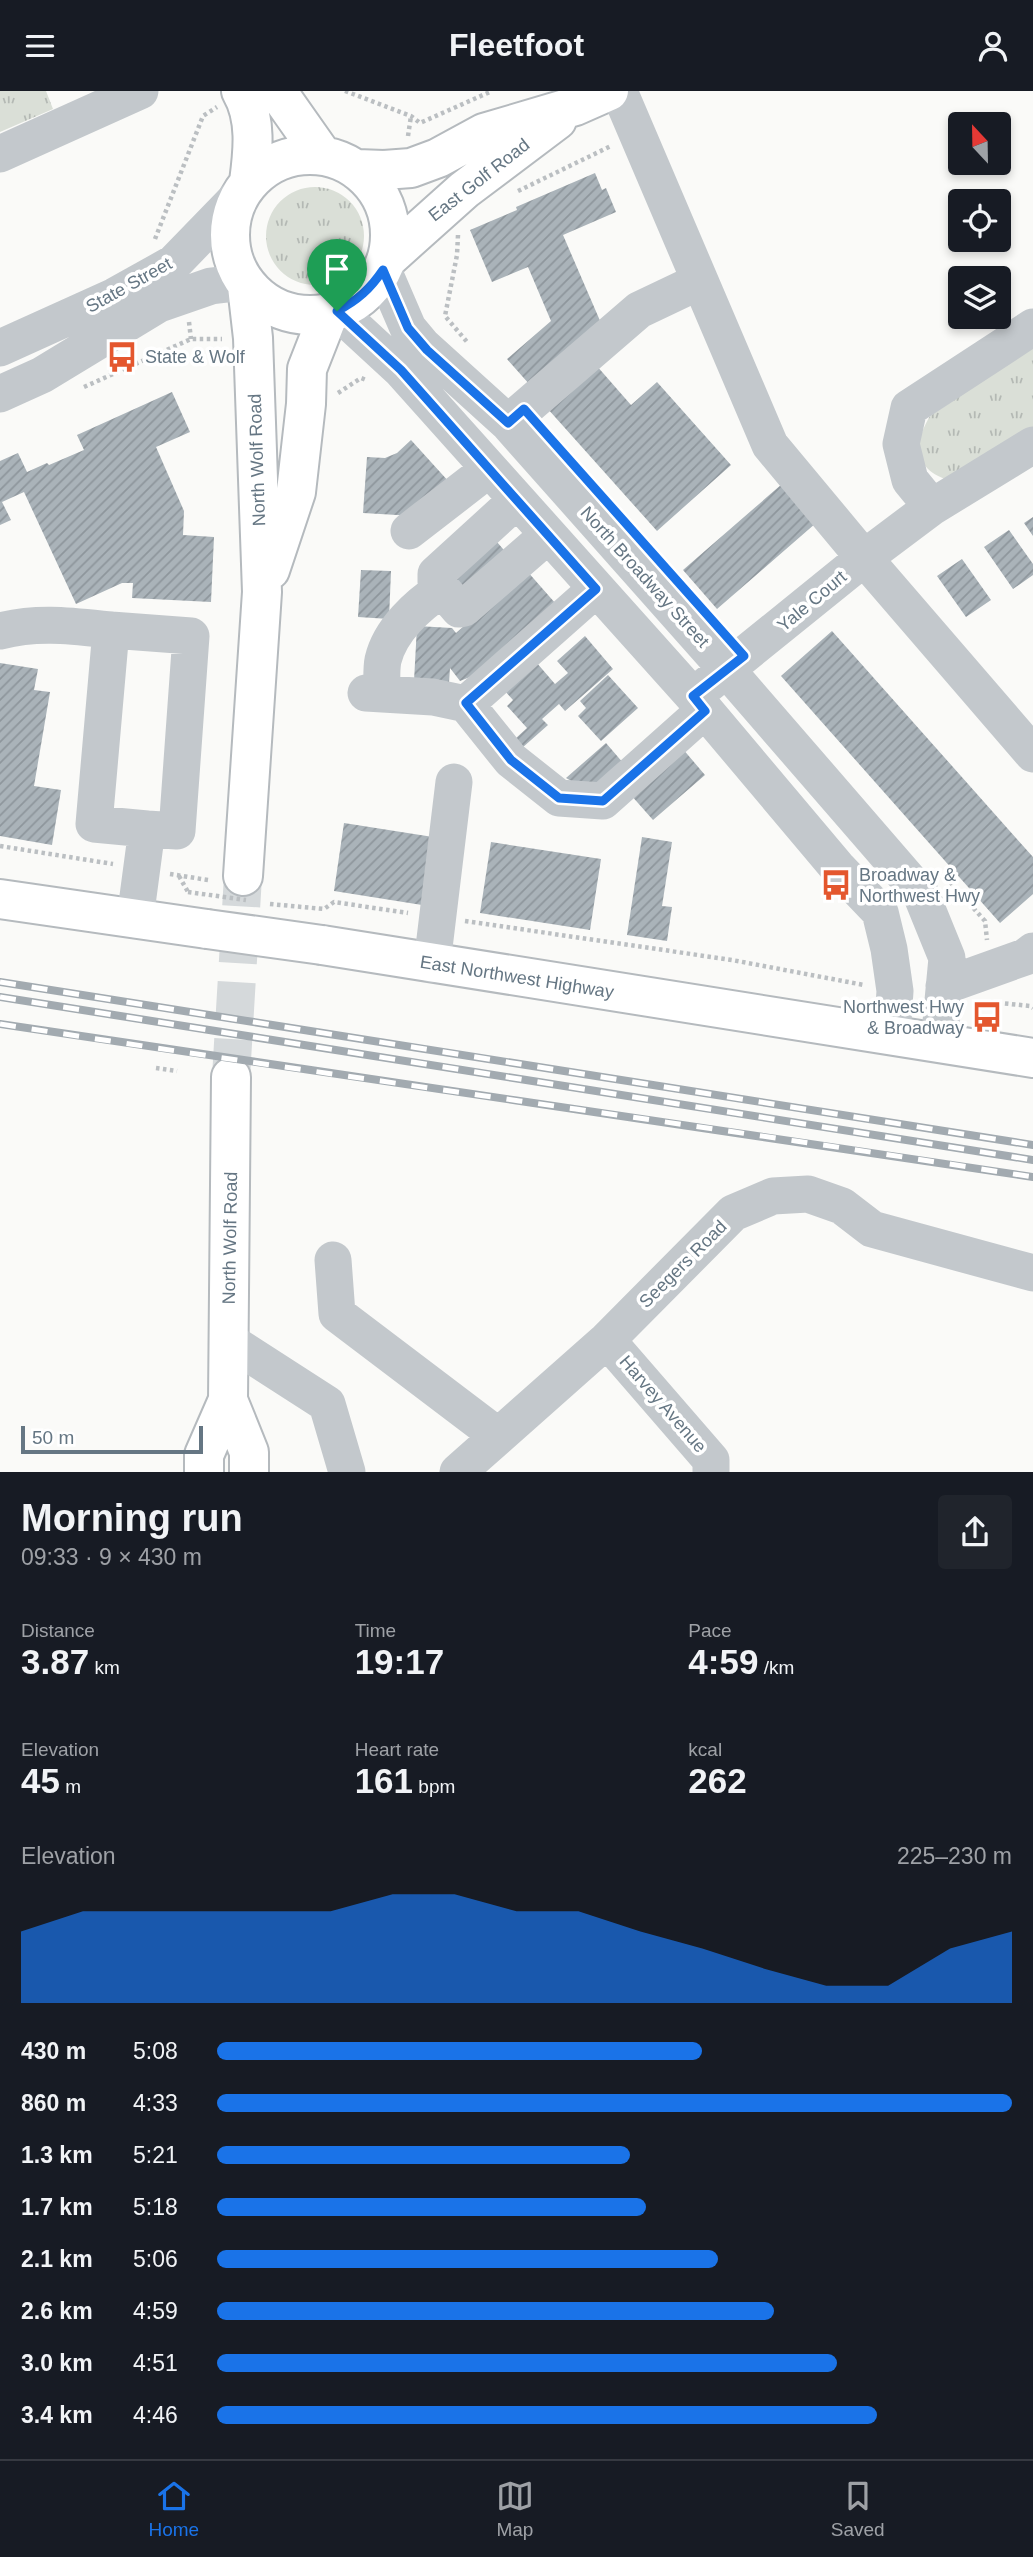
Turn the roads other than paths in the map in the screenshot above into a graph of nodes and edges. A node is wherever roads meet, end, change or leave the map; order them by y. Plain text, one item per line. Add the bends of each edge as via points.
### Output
1 (140, 91) edge
2 (277, 91) edge
3 (609, 91) edge
4 (619, 91) edge
5 (228, 99) edge
6 (575, 106) junction
7 (0, 154) edge
8 (322, 155) junction
9 (357, 169) junction
10 (244, 188) junction
11 (385, 264) junction
12 (700, 281) junction
13 (246, 284) junction
14 (333, 312) junction
15 (1033, 327) edge
16 (0, 348) edge
17 (0, 394) edge
18 (508, 423) junction
19 (1033, 445) edge
20 (489, 469) junction
21 (517, 500) junction
22 (932, 507) junction
23 (409, 531) dead end
24 (548, 535) junction
25 (864, 558) junction
26 (442, 589) junction
27 (596, 589) junction
28 (262, 592) junction
29 (111, 630) junction
30 (0, 631) edge
31 (727, 670) junction
32 (466, 703) junction
33 (699, 703) junction
34 (1026, 733) edge
35 (454, 782) dead end
36 (147, 829) junction
37 (235, 886) tunnel mouth
38 (0, 899) edge
39 (880, 912) junction
40 (135, 919) junction
41 (939, 939) junction
42 (1029, 954) edge
43 (432, 964) junction
44 (944, 986) junction
45 (892, 1035) junction
46 (939, 1043) junction
47 (1033, 1058) edge
48 (232, 1077) tunnel mouth
49 (333, 1260) dead end
50 (1033, 1273) edge
51 (607, 1340) junction
52 (229, 1341) junction
53 (228, 1400) junction
54 (498, 1436) junction
55 (204, 1472) edge
56 (249, 1472) edge
57 (347, 1472) edge
58 (457, 1472) edge
59 (711, 1472) edge

1 - 7 street
2 - 8 main road
3 - 6 main road, East Golf Road
4 - 12 street
5 - 10 main road via 250,120 254,145
6 - 9 main road, East Golf Road via 484,133 411,167
6 - 11 main road, East Golf Road via 464,190
8 - 9 main road
8 - 10 main road via 295,156 270,165
9 - 11 main road via 375,187 387,209 391,234
10 - 13 main road via 230,224 232,255
10 - 16 street, State Street via 174,263 115,296
11 - 14 main road via 372,287
11 - 18 street, North Broadway Street via 408,328
12 - 18 street via 639,310
12 - 25 street via 770,445
13 - 14 main road via 270,305 299,315
13 - 17 street, State Street via 211,286 159,304 42,375
13 - 28 main road, North Wolf Road via 253,338
14 - 20 street via 401,370
14 - 28 main road, North Wolf Road via 307,369 296,492
15 - 22 street via 909,408 901,445 910,480
18 - 31 street, North Broadway Street
19 - 22 street, Yale Court
20 - 21 street
20 - 23 street
21 - 24 street
21 - 26 street via 436,574
22 - 25 street, Yale Court
24 - 26 street via 464,608 459,609
24 - 27 street
25 - 31 street, Yale Court
25 - 34 street
26 - 32 street via 421,603 400,628 383,660 374,693
27 - 32 street
27 - 33 street
28 - 37 main road, North Wolf Road
29 - 30 street via 49,624
29 - 36 street via 94,824
29 - 36 street via 191,636 177,831
31 - 33 street, Yale Court
31 - 41 street, North Broadway Street via 921,894
32 - 33 street, Yale Court via 511,760 559,798 603,801
33 - 39 street via 836,867
35 - 43 street
36 - 40 street
38 - 40 main road, East Northwest Highway
39 - 45 street via 895,991
39 - 46 street via 904,932 916,956 923,1006
40 - 43 main road, East Northwest Highway, bridge
41 - 42 street
41 - 44 street, North Broadway Street via 947,958
42 - 44 street
43 - 45 main road, East Northwest Highway
44 - 46 street, North Broadway Street
45 - 46 main road, East Northwest Highway
46 - 47 main road, East Northwest Highway
48 - 52 main road, North Wolf Road
49 - 54 street via 338,1314
50 - 51 street, Seegers Road via 873,1229 842,1206 808,1194 774,1195 733,1213
51 - 54 street, Seegers Road
51 - 59 street, Harvey Avenue via 711,1461
52 - 53 main road, North Wolf Road
52 - 57 street via 327,1404
53 - 55 main road, North Wolf Road via 204,1455
53 - 56 main road, North Wolf Road via 249,1452
54 - 58 street, Seegers Road

